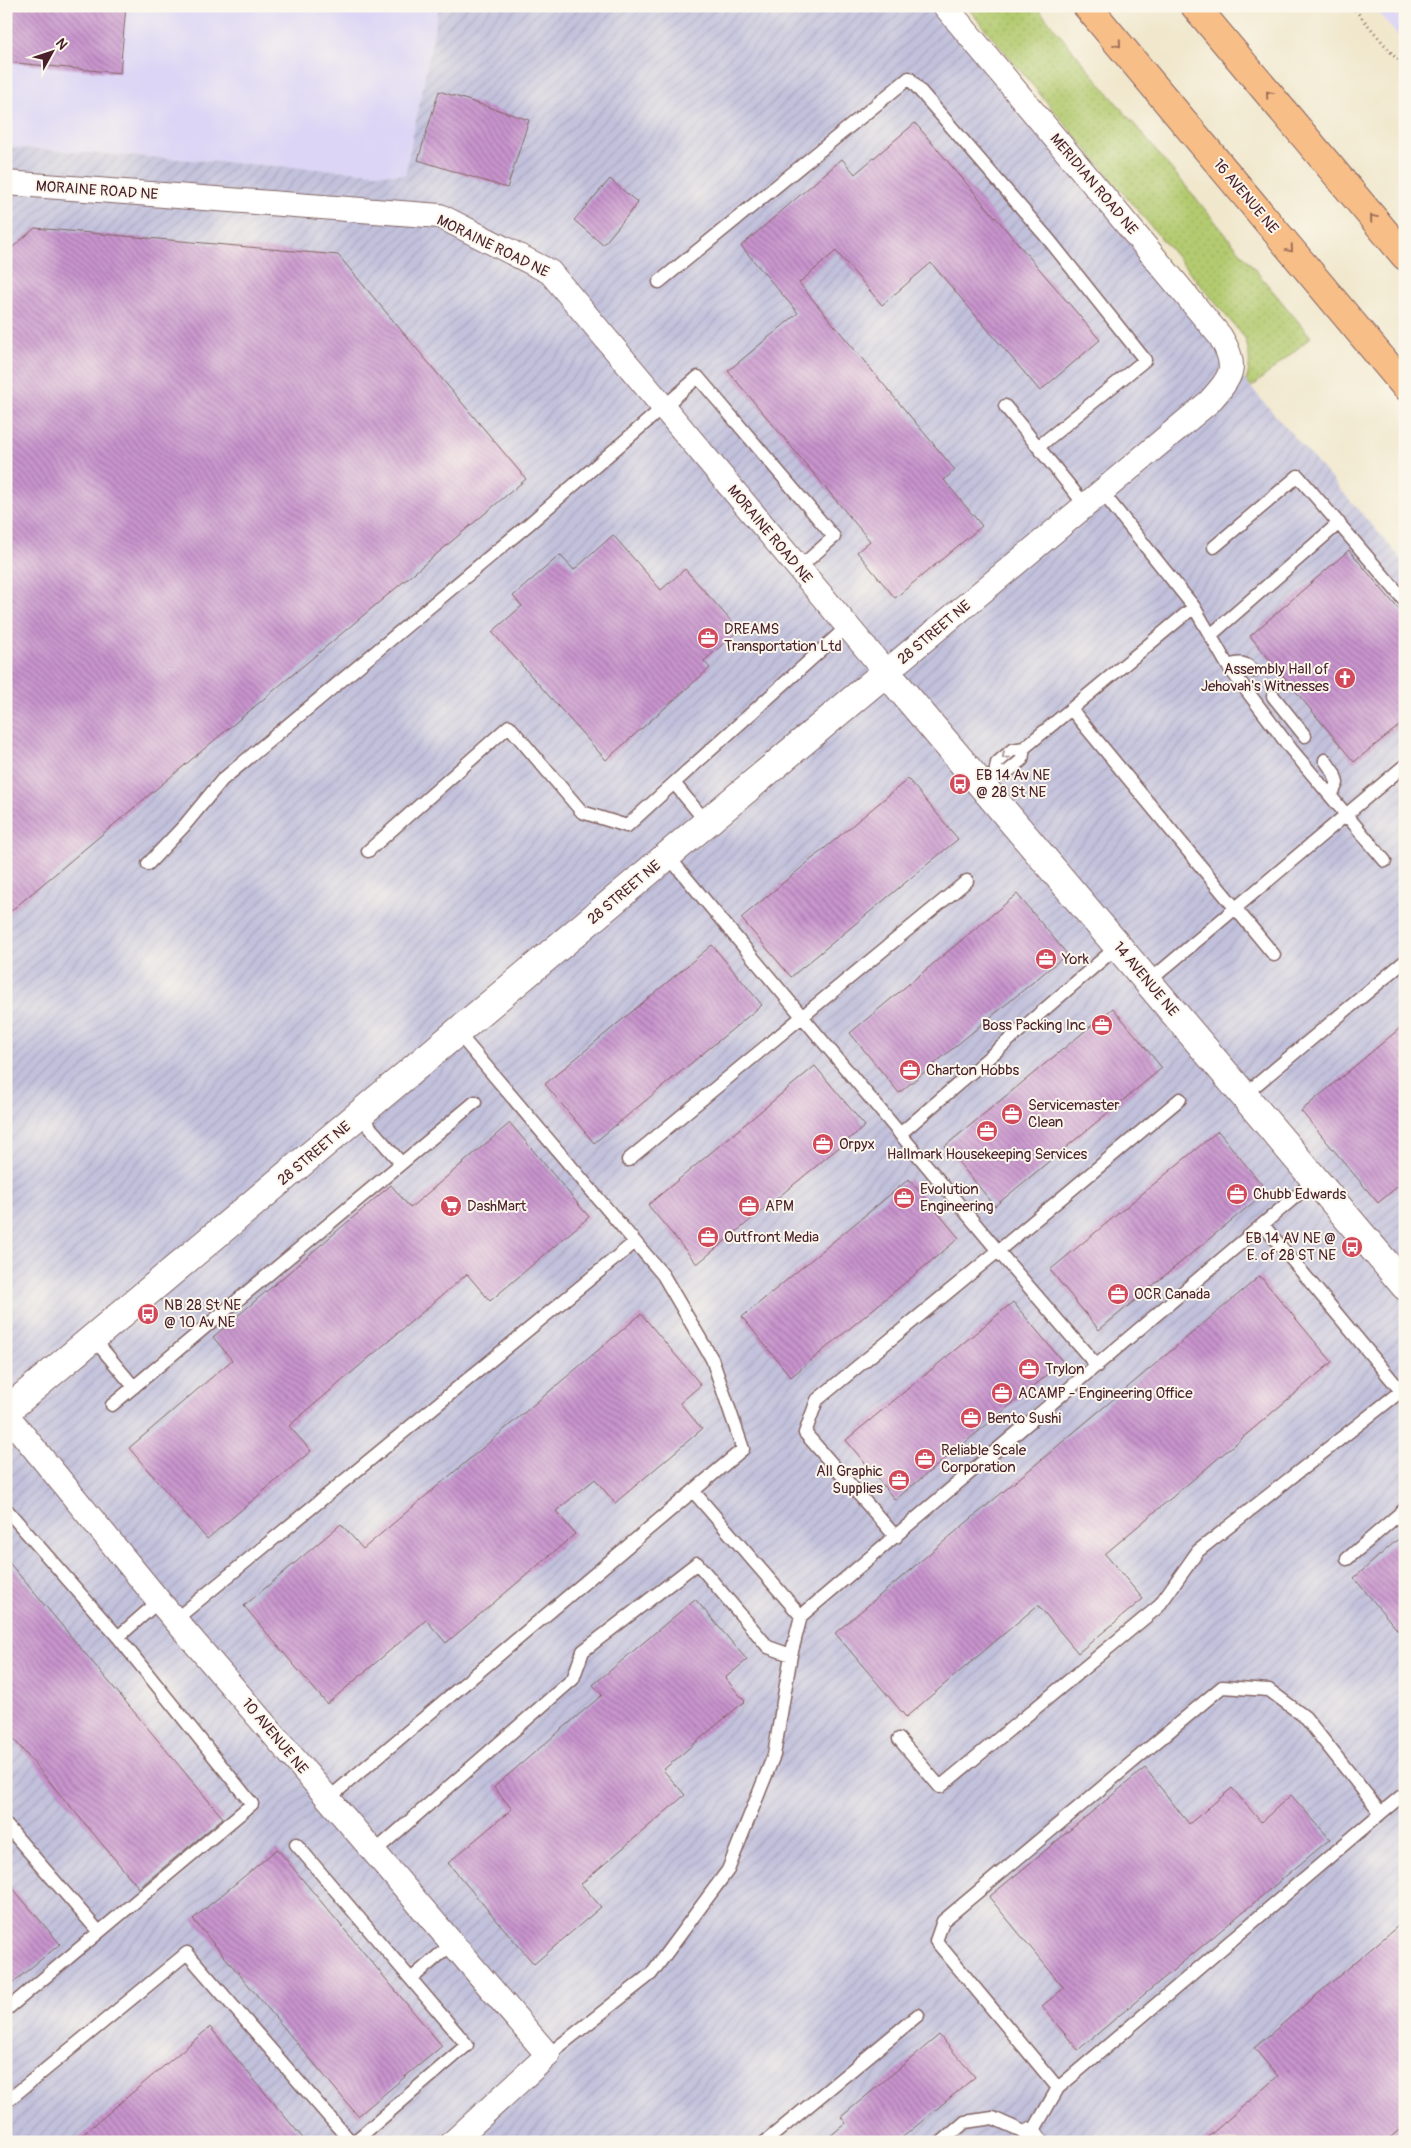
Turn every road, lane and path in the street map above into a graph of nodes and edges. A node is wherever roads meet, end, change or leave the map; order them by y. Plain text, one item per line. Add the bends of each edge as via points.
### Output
1 (946, 6) edge
2 (1086, 6) edge
3 (1196, 6) edge
4 (1352, 6) edge
5 (1405, 70) edge
6 (6, 183) edge
7 (1405, 256) edge
8 (659, 282) dead end
9 (1232, 366) joint
10 (1405, 386) edge
11 (1005, 406) dead end
12 (664, 407) junction
13 (1038, 447) junction
14 (1093, 499) junction
15 (1339, 523) junction
16 (1214, 547) dead end
17 (799, 568) junction
18 (1405, 601) edge
19 (1194, 607) junction
20 (848, 626) junction
21 (1212, 634) junction
22 (1228, 666) junction
23 (1254, 671) dead end
24 (886, 672) junction
25 (1273, 696) dead end
26 (1072, 709) junction
27 (1304, 736) dead end
28 (1325, 760) dead end
29 (1405, 765) edge
30 (989, 779) junction
31 (674, 783) junction
32 (1331, 796) junction
33 (1345, 814) junction
34 (707, 823) junction
35 (368, 852) dead end
36 (668, 856) junction
37 (1385, 861) dead end
38 (148, 864) dead end
39 (967, 880) dead end
40 (1236, 908) junction
41 (1118, 946) junction
42 (1274, 955) dead end
43 (1405, 960) edge
44 (1148, 982) junction
45 (803, 1017) junction
46 (457, 1032) junction
47 (1244, 1095) junction
48 (1180, 1099) dead end
49 (474, 1102) dead end
50 (359, 1114) junction
51 (900, 1134) junction
52 (628, 1160) dead end
53 (401, 1163) junction
54 (1315, 1180) junction
55 (1263, 1225) junction
56 (636, 1242) junction
57 (998, 1251) junction
58 (1405, 1286) edge
59 (93, 1338) junction
60 (1097, 1366) junction
61 (134, 1387) junction
62 (1403, 1390) edge
63 (112, 1405) dead end
64 (6, 1412) edge
65 (693, 1491) junction
66 (6, 1509) edge
67 (1405, 1509) edge
68 (896, 1538) junction
69 (1347, 1559) dead end
70 (159, 1601) junction
71 (801, 1616) junction
72 (176, 1619) junction
73 (118, 1637) junction
74 (791, 1655) junction
75 (899, 1738) dead end
76 (1405, 1793) edge
77 (329, 1798) junction
78 (1381, 1813) junction
79 (6, 1825) edge
80 (296, 1844) dead end
81 (374, 1852) junction
82 (99, 1932) junction
83 (453, 1943) junction
84 (411, 1979) junction
85 (6, 2010) edge
86 (918, 2014) dead end
87 (548, 2055) junction
88 (1058, 2088) junction
89 (6, 2102) edge
90 (1033, 2138) edge
91 (352, 2142) edge
92 (453, 2142) edge
93 (765, 2142) edge
94 (942, 2142) edge

1 - 9 street, MERIDIAN ROAD NE via 1220,336 1230,353
2 -> 10 highway, 16 AVENUE NE
7 -> 3 highway
4 - 5 path
6 - 12 street, MORAINE ROAD NE via 440,216 550,272
8 - 13 lane via 909,78 1050,241 1146,360
9 - 14 street, 28 STREET NE via 1225,384 1209,402
11 - 13 lane
12 - 17 street, MORAINE ROAD NE
12 - 17 lane via 698,377 834,537
12 - 38 lane via 499,550 222,780
13 - 14 lane
14 - 19 lane
14 - 24 street, 28 STREET NE
15 - 16 lane via 1298,476
15 - 18 lane
15 - 21 lane
17 - 20 street, MORAINE ROAD NE
19 - 21 lane
19 - 26 lane
20 - 24 street, MORAINE ROAD NE
20 - 31 lane
21 - 22 lane
22 - 23 lane via 1238,662
22 - 32 lane
24 - 30 street, 14 AVENUE NE
24 - 34 street, 28 STREET NE
25 - 27 lane
26 - 30 lane via 1024,748 1022,760 1006,773
26 - 40 lane
28 - 32 lane via 1337,783
29 - 33 lane
30 - 41 street, 14 AVENUE NE
31 - 34 lane
31 - 35 lane via 626,826 582,812 509,726
32 - 33 lane
33 - 37 lane
33 - 40 lane
34 - 36 street, 28 STREET NE
36 - 45 lane
36 - 46 street, 28 STREET NE
39 - 45 lane
40 - 42 lane
40 - 44 lane
41 - 44 street, 14 AVENUE NE
41 - 51 lane
43 - 47 lane
44 - 47 street, 14 AVENUE NE
45 - 51 lane
45 - 52 lane
46 - 50 street, 28 STREET NE
46 - 56 lane
47 - 54 street, 14 AVENUE NE
48 - 57 lane
49 - 53 lane
50 - 53 lane
50 - 59 street, 28 STREET NE
51 - 57 lane
53 - 61 lane
54 - 55 lane
54 - 58 street, 14 AVENUE NE
55 - 60 lane
55 - 62 lane
56 - 65 lane via 663,1275 712,1359 743,1449
56 - 72 lane
57 - 60 lane
57 - 68 lane via 817,1400 805,1433
59 - 61 lane
59 - 64 street, 28 STREET NE
60 - 68 lane
61 - 63 lane
62 - 75 lane via 1198,1551 1158,1607 940,1787
64 - 70 street, 10 AVENUE NE
65 - 71 lane
65 - 77 lane
66 - 73 lane
67 - 69 lane
68 - 71 lane
70 - 72 street, 10 AVENUE NE
70 - 73 lane
71 - 74 lane
72 - 77 street, 10 AVENUE NE
73 - 82 lane via 252,1804
74 - 81 lane via 768,1647 697,1563 583,1651 573,1679
74 - 87 lane via 774,1755 728,1870 651,1974
76 - 78 lane
77 - 81 street, 10 AVENUE NE
78 - 88 lane
78 - 88 lane via 1305,1718 1268,1690 1222,1687 943,1921 936,1941
79 - 82 lane
80 - 84 lane
81 - 83 street, 10 AVENUE NE
82 - 85 lane
83 - 84 lane
83 - 87 street, 10 AVENUE NE
84 - 91 lane via 467,2045
86 - 93 lane
87 - 92 street
88 - 90 lane
89 - 91 lane via 187,1953
90 - 94 lane via 993,2118 965,2122

